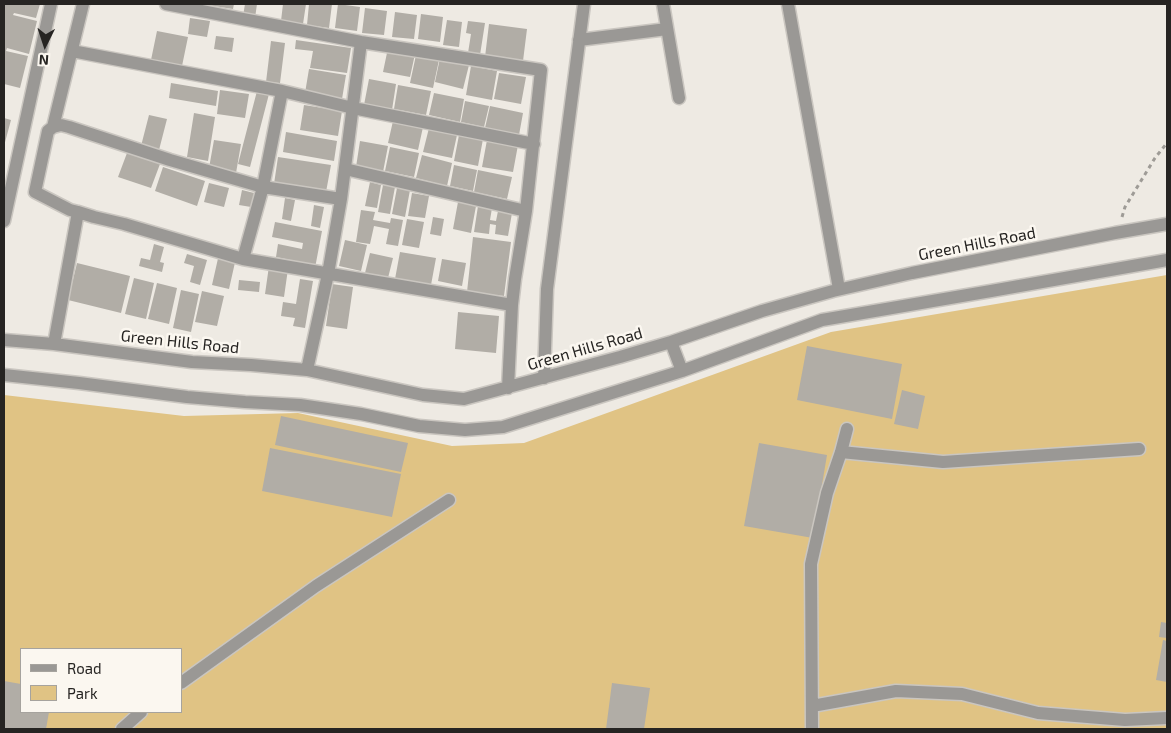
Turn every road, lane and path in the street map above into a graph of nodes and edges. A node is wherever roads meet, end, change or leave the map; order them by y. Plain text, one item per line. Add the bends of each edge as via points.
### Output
1 (51, 4) edge
2 (83, 4) edge
3 (166, 4) edge
4 (584, 4) edge
5 (663, 4) edge
6 (788, 4) edge
7 (667, 29) junction
8 (579, 40) junction
9 (362, 42) junction
10 (72, 51) junction
11 (282, 91) junction
12 (679, 98) dead end
13 (353, 108) junction
14 (53, 127) junction
15 (1167, 143) edge
16 (534, 144) junction
17 (344, 169) junction
18 (263, 187) junction
19 (341, 199) junction
20 (526, 211) junction
21 (78, 212) junction
22 (4, 221) edge
23 (1167, 224) edge
24 (1115, 233) junction
25 (243, 259) junction
26 (1167, 260) edge
27 (328, 274) junction
28 (839, 289) junction
29 (512, 305) junction
30 (4, 340) edge
31 (671, 342) junction
32 (54, 344) junction
33 (307, 370) junction
34 (682, 371) junction
35 (4, 376) edge
36 (544, 378) junction
37 (508, 388) junction
38 (847, 429) dead end
39 (1139, 449) dead end
40 (841, 452) junction
41 (449, 500) dead end
42 (182, 682) edge
43 (812, 706) junction
44 (140, 713) edge
45 (1167, 718) edge
46 (122, 729) edge
47 (812, 729) edge

1 - 22 street
2 - 10 street
3 - 9 street
4 - 8 street
5 - 7 street
6 - 28 street
7 - 8 street
7 - 12 street
8 - 36 street via 547,289
9 - 13 street
9 - 16 street via 542,70
10 - 11 street
10 - 14 street
11 - 13 street
11 - 18 street
13 - 16 street
13 - 17 street
14 - 18 street via 69,127
14 - 21 street via 48,131 36,192
15 - 24 path via 1125,207
16 - 20 street
17 - 19 street
17 - 20 street
18 - 19 street
18 - 25 street
19 - 27 street
20 - 29 street
21 - 25 street
21 - 32 street
23 - 24 street, Green Hills Road
24 - 28 street, Green Hills Road
25 - 27 street
26 - 34 street via 822,320
27 - 29 street
27 - 33 street
28 - 31 street, Green Hills Road via 762,310
29 - 37 street
30 - 32 street, Green Hills Road
31 - 34 street
31 - 36 street, Green Hills Road
32 - 33 street, Green Hills Road via 192,362
33 - 37 street, Green Hills Road via 423,395 464,399
34 - 35 street via 503,427 465,430 419,426 300,405 187,397
36 - 37 street, Green Hills Road
38 - 40 street
39 - 40 street via 943,462
40 - 43 street via 827,493 811,564
41 - 42 street via 316,586
43 - 45 street via 906,692 962,694 1038,713 1125,720
43 - 47 street
44 - 46 street

